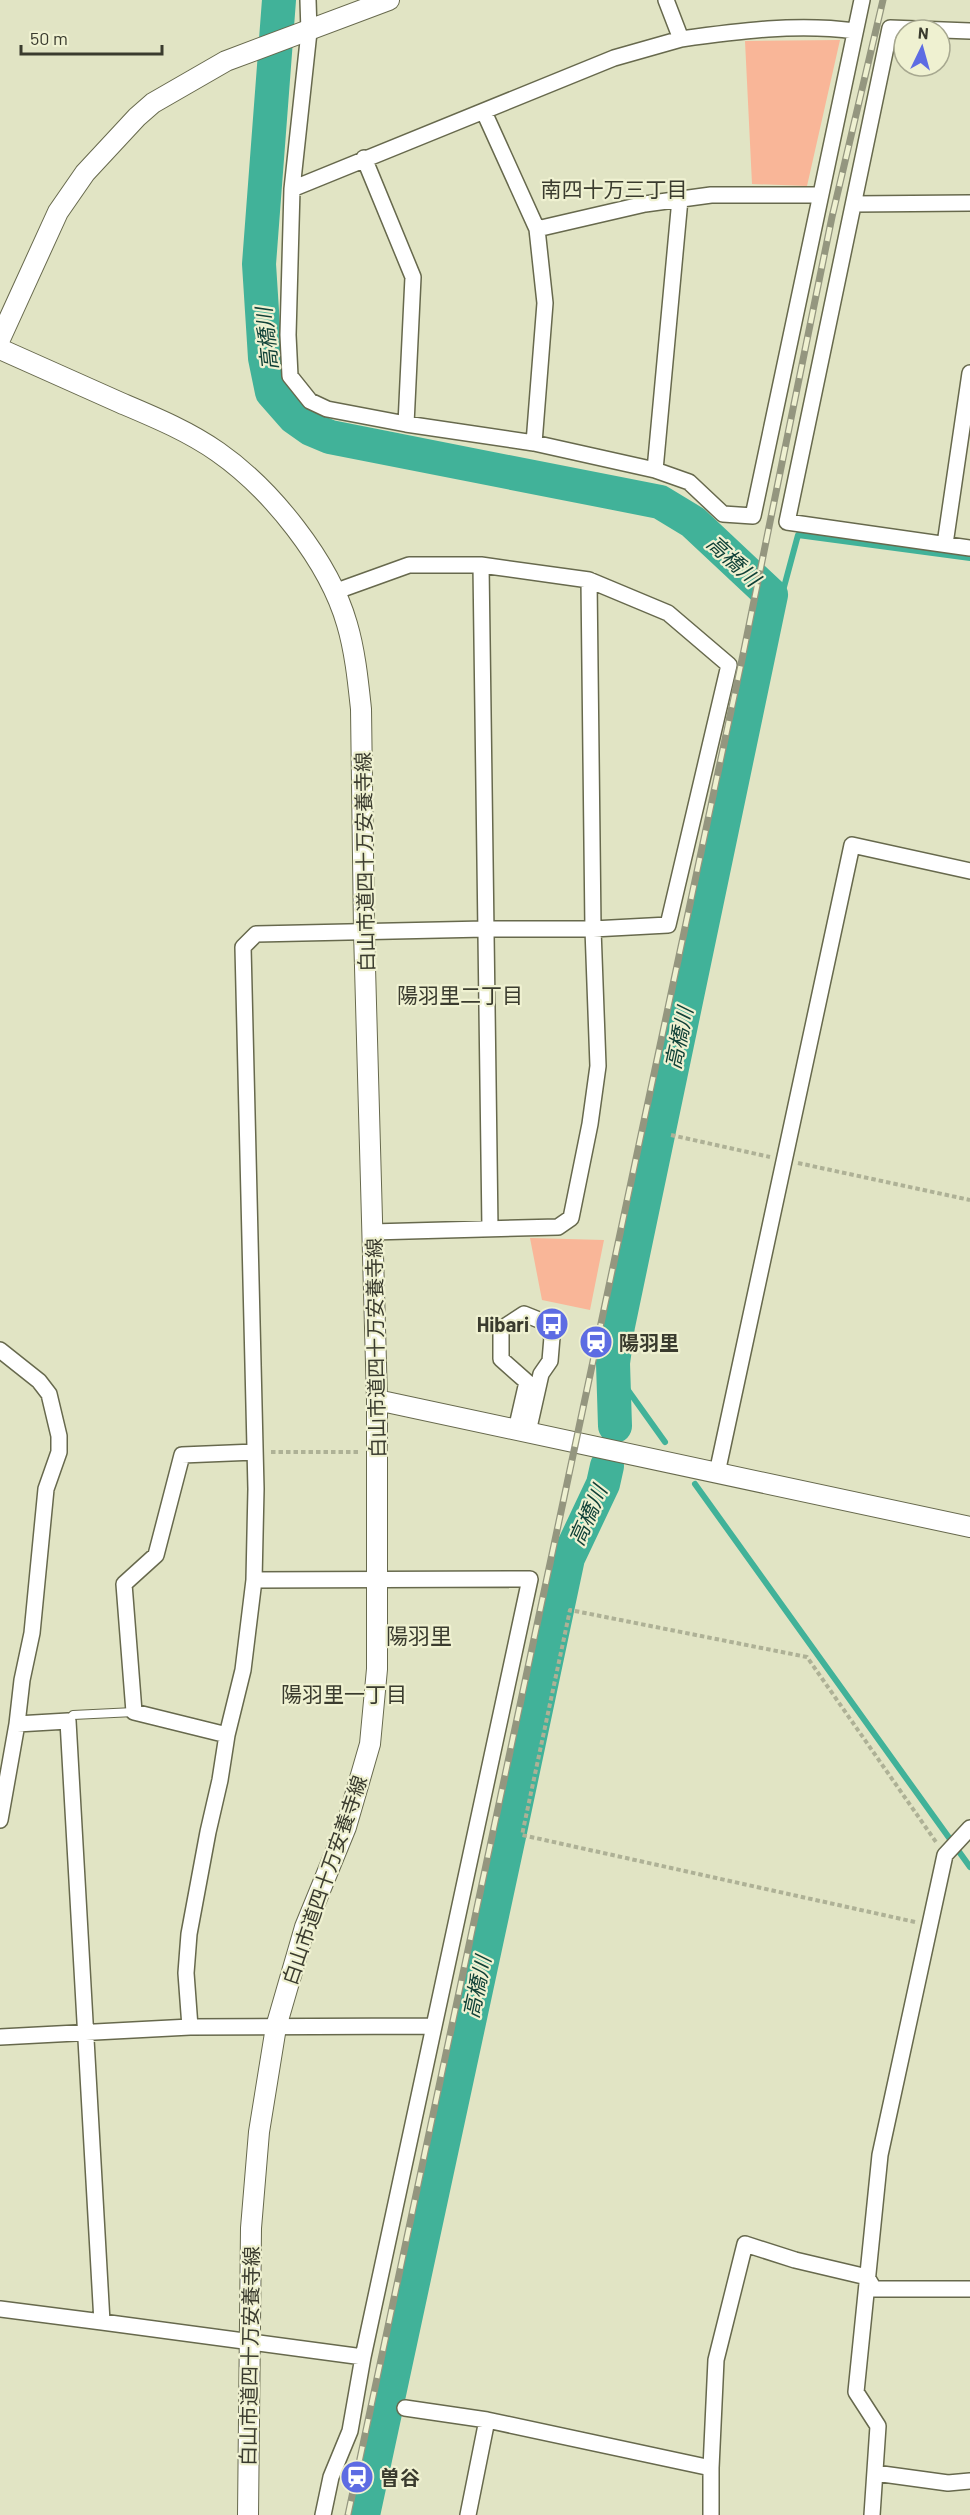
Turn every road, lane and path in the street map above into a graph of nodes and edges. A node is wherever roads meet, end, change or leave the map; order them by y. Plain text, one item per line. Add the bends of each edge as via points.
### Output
1 (308, 0) edge
2 (389, 0) edge
3 (666, 0) edge
4 (862, 0) edge
5 (855, 31) junction
6 (970, 31) edge
7 (309, 32) junction
8 (681, 39) junction
9 (484, 112) junction
10 (364, 158) junction
11 (292, 189) junction
12 (820, 195) junction
13 (680, 199) junction
14 (854, 204) junction
15 (970, 204) edge
16 (537, 229) junction
17 (0, 339) edge
18 (0, 349) edge
19 (970, 373) edge
20 (406, 424) junction
21 (534, 443) junction
22 (655, 470) junction
23 (945, 544) junction
24 (970, 548) edge
25 (481, 565) junction
26 (589, 580) junction
27 (334, 592) junction
28 (970, 871) edge
29 (485, 929) junction
30 (593, 929) junction
31 (364, 931) junction
32 (671, 1135) dead end
33 (785, 1161) junction
34 (970, 1200) edge
35 (490, 1229) junction
36 (372, 1232) junction
37 (0, 1350) edge
38 (377, 1400) junction
39 (522, 1431) junction
40 (255, 1452) junction
41 (378, 1452) junction
42 (717, 1473) junction
43 (970, 1527) edge
44 (254, 1580) junction
45 (378, 1581) junction
46 (134, 1712) junction
47 (68, 1721) junction
48 (17, 1724) junction
49 (227, 1735) junction
50 (3, 1785) edge
51 (0, 1820) edge
52 (970, 1828) edge
53 (951, 1848) junction
54 (928, 1925) junction
55 (433, 2026) junction
56 (190, 2027) junction
57 (276, 2027) junction
58 (86, 2031) junction
59 (0, 2037) edge
60 (867, 2277) junction
61 (970, 2289) edge
62 (0, 2308) edge
63 (102, 2322) junction
64 (250, 2342) junction
65 (363, 2357) junction
66 (405, 2408) dead end
67 (488, 2421) junction
68 (711, 2468) junction
69 (875, 2473) junction
70 (970, 2481) edge
71 (248, 2515) edge
72 (323, 2515) edge
73 (468, 2515) edge
74 (711, 2515) edge
75 (872, 2515) edge

1 - 7 street
2 - 7 street
3 - 8 street
4 - 5 street
5 - 8 street via 763,28
5 - 12 street
6 - 14 street via 890,28
7 - 11 street
7 - 17 street via 248,52 201,74 153,103 112,142 58,212
8 - 9 street via 614,58
9 - 10 street
9 - 16 street
10 - 11 street
10 - 20 street via 413,277
11 - 20 street via 290,376 310,401 327,409
12 - 13 street via 711,195
12 - 22 street via 753,516 723,514 689,482
13 - 16 street
13 - 22 street
14 - 15 street
14 - 23 street via 787,522
16 - 21 street via 545,303
18 - 27 street, 白山市道四十万安養寺線 via 179,429 218,452 250,477 290,521
19 - 23 street
20 - 21 street
21 - 22 street
23 - 24 street
25 - 26 street
25 - 27 street via 409,565
25 - 29 street
26 - 30 street
26 - 30 street via 668,614 729,665 668,925
27 - 31 street, 白山市道四十万安養寺線 via 347,623 361,709
28 - 33 street via 852,845
29 - 30 street
29 - 31 street
29 - 35 street
30 - 35 street via 598,1066 571,1218 558,1227
31 - 36 street, 白山市道四十万安養寺線
31 - 40 street via 256,934 243,947
32 - 33 path
33 - 34 path
33 - 42 street
35 - 36 street
36 - 38 street, 白山市道四十万安養寺線
37 - 48 street via 49,1394 59,1436 59,1452 46,1488 32,1633
38 - 39 street
38 - 41 street, 白山市道四十万安養寺線
39 - 39 street via 527,1382 501,1359 501,1329 524,1314 544,1322 552,1337 550,1361 541,1374
39 - 42 street
40 - 41 path
40 - 44 street
40 - 46 street via 182,1455 156,1555 124,1584
41 - 45 street, 白山市道四十万安養寺線
42 - 43 street
44 - 45 street
44 - 49 street via 243,1670
45 - 55 street via 530,1579
45 - 57 street, 白山市道四十万安養寺線 via 377,1669 370,1744 346,1827 305,1927
46 - 47 lane via 73,1715
46 - 49 street
47 - 48 street
47 - 58 street
48 - 50 street
49 - 56 street via 189,1934 186,1973
50 - 51 street
52 - 53 street
53 - 54 street
53 - 54 path via 807,1657 570,1610 522,1835
54 - 60 street via 880,2155
55 - 57 street
55 - 65 street
56 - 57 street
56 - 58 street
57 - 64 street, 白山市道四十万安養寺線 via 251,2228
58 - 59 street
58 - 63 street
60 - 61 street via 874,2289
60 - 68 street via 745,2244 717,2360
60 - 69 street via 856,2392 878,2426
62 - 63 street
63 - 64 street
64 - 65 street
64 - 71 street, 白山市道四十万安養寺線
65 - 72 street via 350,2431 331,2477
66 - 67 street
67 - 68 street
67 - 73 street
68 - 74 street
69 - 70 street via 948,2483
69 - 75 street

